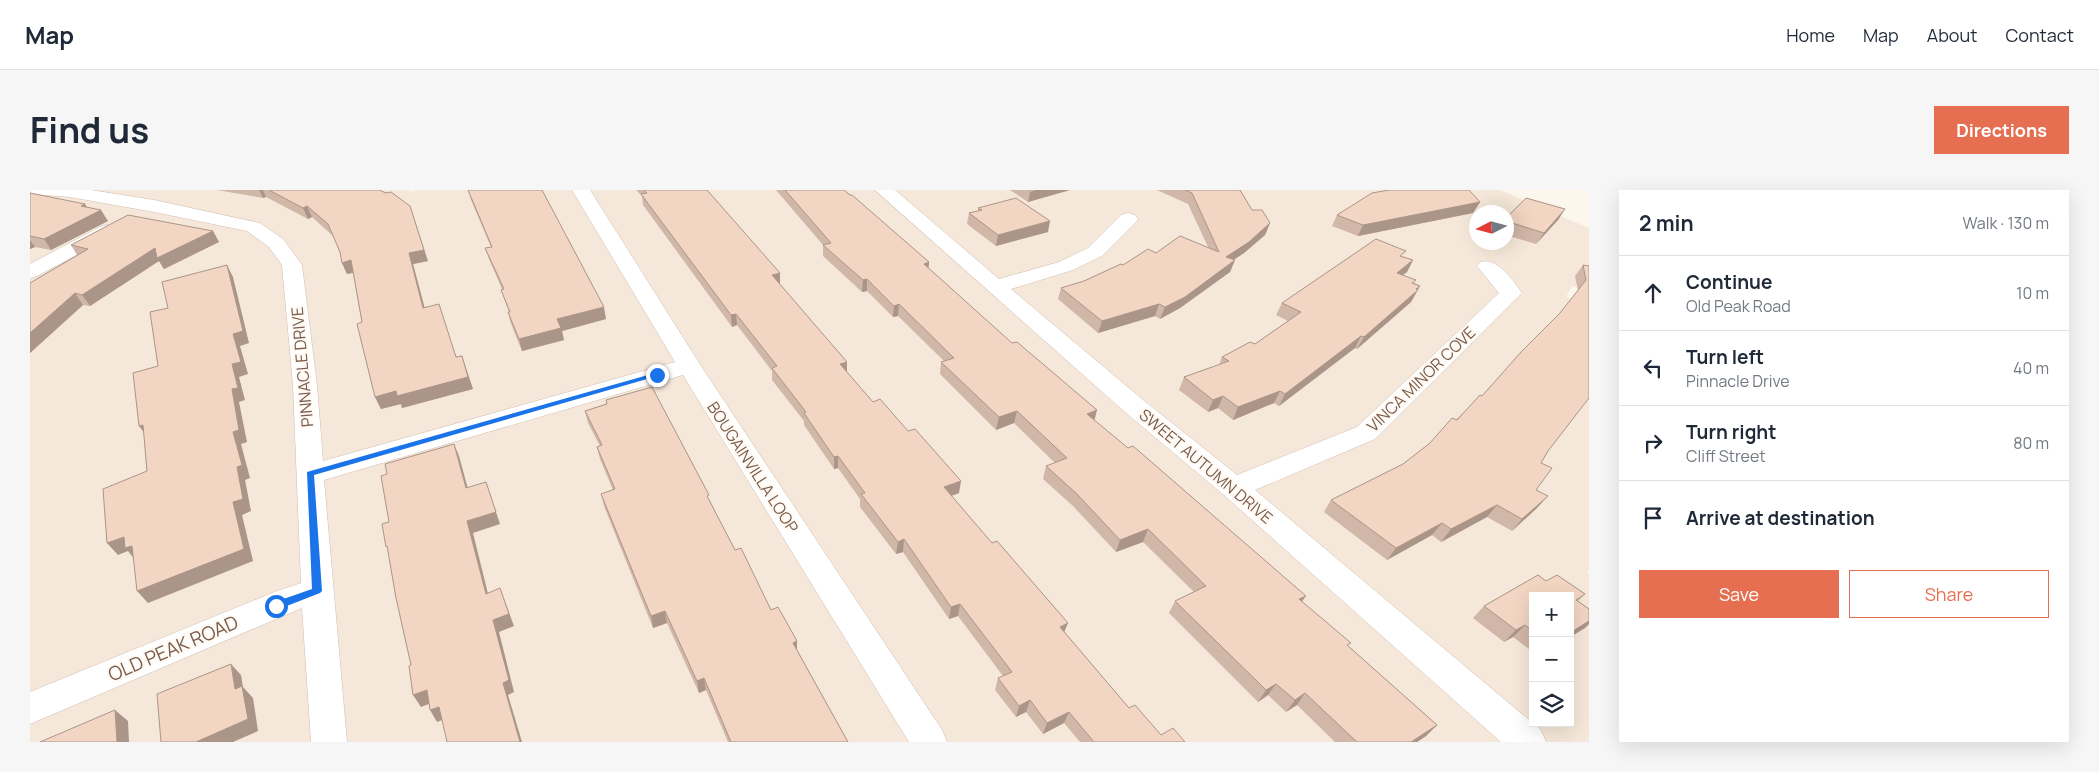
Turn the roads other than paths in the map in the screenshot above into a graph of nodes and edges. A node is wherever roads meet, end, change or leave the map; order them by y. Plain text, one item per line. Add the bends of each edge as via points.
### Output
1 (37, 190) edge
2 (581, 190) edge
3 (884, 190) edge
4 (154, 206) junction
5 (1128, 219) dead end
6 (1487, 266) dead end
7 (30, 272) edge
8 (997, 286) junction
9 (689, 366) junction
10 (310, 474) junction
11 (1234, 488) junction
12 (317, 591) junction
13 (30, 708) edge
14 (329, 742) edge
15 (929, 742) edge
16 (1528, 742) edge

1 - 4 street, PINNACLE DRIVE
2 - 9 street, BOUGAINVILLA LOOP
3 - 8 street, SWEET AUTUMN DRIVE
4 - 7 street
4 - 10 street, PINNACLE DRIVE via 252,227 276,243 292,265 305,385
5 - 8 street via 1095,252 1066,266
6 - 11 street, VINCA MINOR COVE via 1511,293 1366,433
8 - 11 street, SWEET AUTUMN DRIVE
9 - 10 street
9 - 15 street, BOUGAINVILLA LOOP
10 - 12 street, PINNACLE DRIVE
11 - 16 street, SWEET AUTUMN DRIVE
12 - 13 street, OLD PEAK ROAD via 288,600
12 - 14 street, PINNACLE DRIVE

